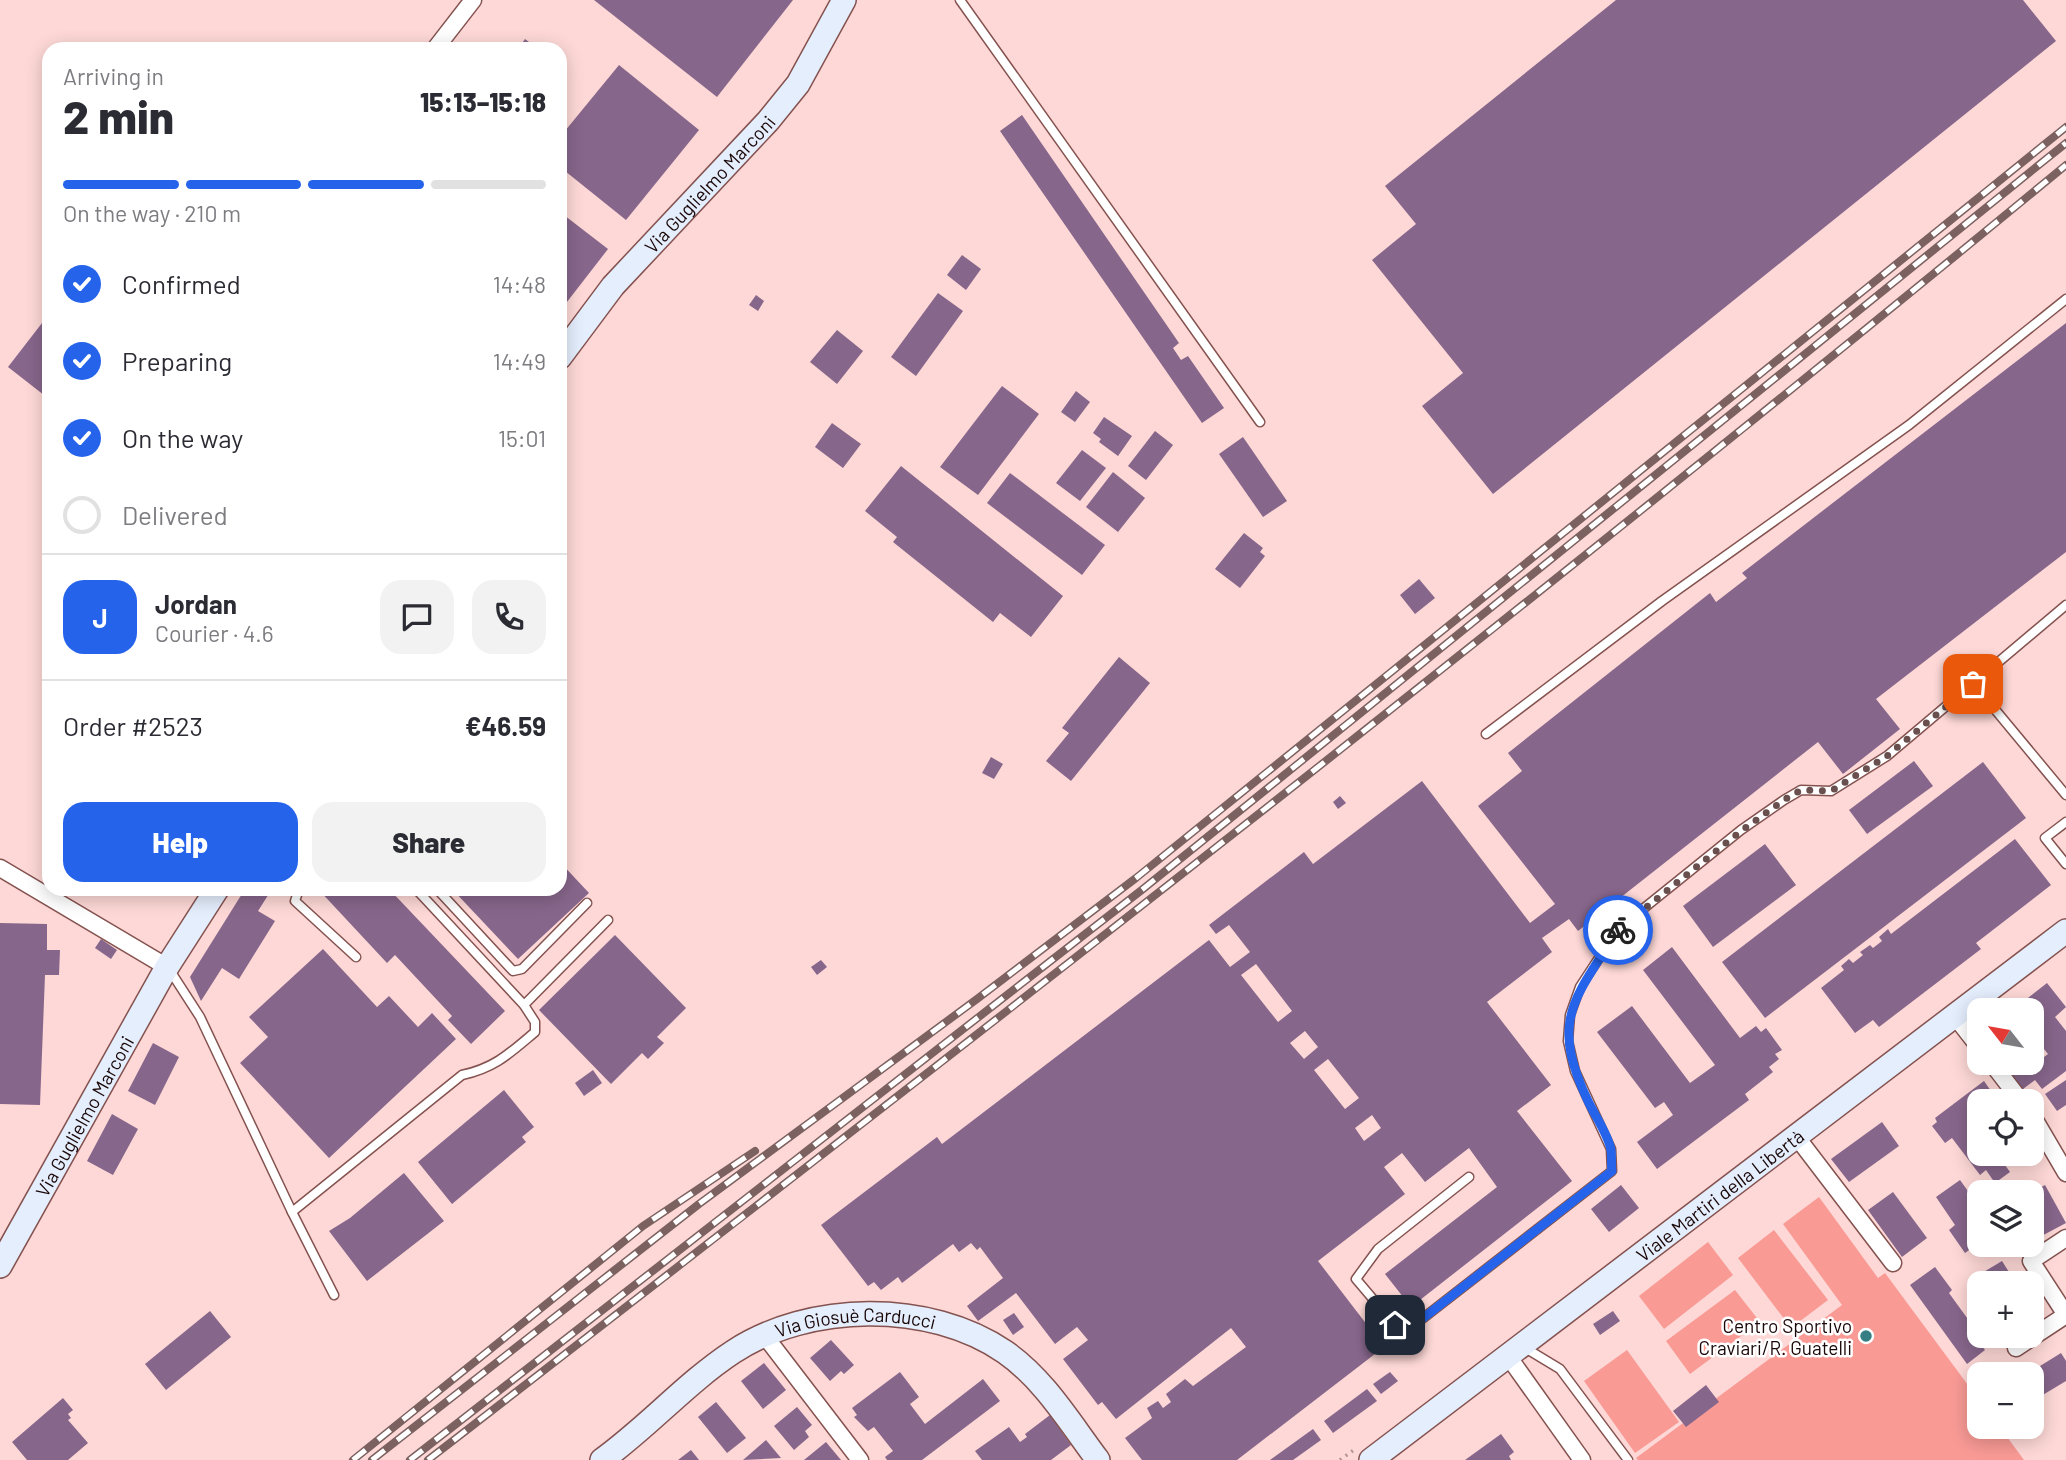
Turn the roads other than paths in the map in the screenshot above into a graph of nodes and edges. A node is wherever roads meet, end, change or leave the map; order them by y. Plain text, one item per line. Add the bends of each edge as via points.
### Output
1 (473, 0) edge
2 (844, 0) edge
3 (960, 0) edge
4 (440, 42) edge
5 (2066, 299) edge
6 (567, 348) edge
7 (1260, 422) dead end
8 (2066, 605) edge
9 (1973, 684) junction
10 (1486, 734) dead end
11 (2066, 794) edge
12 (2066, 822) edge
13 (2066, 864) edge
14 (0, 869) edge
15 (42, 894) edge
16 (46, 896) edge
17 (213, 896) edge
18 (297, 896) edge
19 (423, 896) edge
20 (443, 896) edge
21 (587, 903) dead end
22 (608, 920) dead end
23 (2066, 931) edge
24 (356, 957) dead end
25 (167, 967) junction
26 (524, 1005) junction
27 (1954, 1015) junction
28 (1967, 1032) edge
29 (2001, 1075) edge
30 (2012, 1089) edge
31 (2044, 1135) edge
32 (1796, 1136) junction
33 (2066, 1173) edge
34 (1469, 1177) dead end
35 (292, 1212) junction
36 (2066, 1238) edge
37 (1894, 1263) dead end
38 (0, 1266) edge
39 (334, 1294) dead end
40 (2066, 1315) edge
41 (2044, 1330) edge
42 (765, 1336) junction
43 (1515, 1351) junction
44 (602, 1460) edge
45 (860, 1460) edge
46 (1098, 1460) edge
47 (1371, 1460) edge
48 (1582, 1460) edge
49 (1628, 1460) edge

1 - 4 street
2 - 6 street, Via Guglielmo Marconi via 798,84 613,286
3 - 7 lane
5 - 10 lane via 1909,425 1662,601
8 - 9 lane
9 - 11 lane
9 - 34 lane via 1887,756 1831,791 1801,790 1784,800 1618,929 1580,988 1570,1015 1568,1041 1575,1071 1611,1149 1612,1171 1413,1326 1395,1325 1356,1279 1378,1249
12 - 13 lane via 2045,838
14 - 15 street
16 - 25 street
17 - 25 street, Via Guglielmo Marconi
18 - 24 lane via 295,901
19 - 26 lane
20 - 21 lane via 513,971 522,969
22 - 26 lane
23 - 27 street, Viale Martiri della Libertà
25 - 35 lane via 200,1017
25 - 38 street, Via Guglielmo Marconi
26 - 35 lane via 535,1022 535,1032 484,1070 462,1075
27 - 28 street
27 - 32 street, Viale Martiri della Libertà
29 - 30 street
31 - 33 street
32 - 37 street
32 - 43 street, Viale Martiri della Libertà
35 - 39 lane
36 - 40 street via 2031,1261
40 - 41 street
42 - 44 street, Via Giosuè Carducci via 734,1352
42 - 45 street
42 - 46 street, Via Giosuè Carducci via 809,1320 845,1314 930,1319 1007,1353 1048,1392
43 - 47 street, Viale Martiri della Libertà
43 - 48 street
43 - 49 lane via 1560,1368

